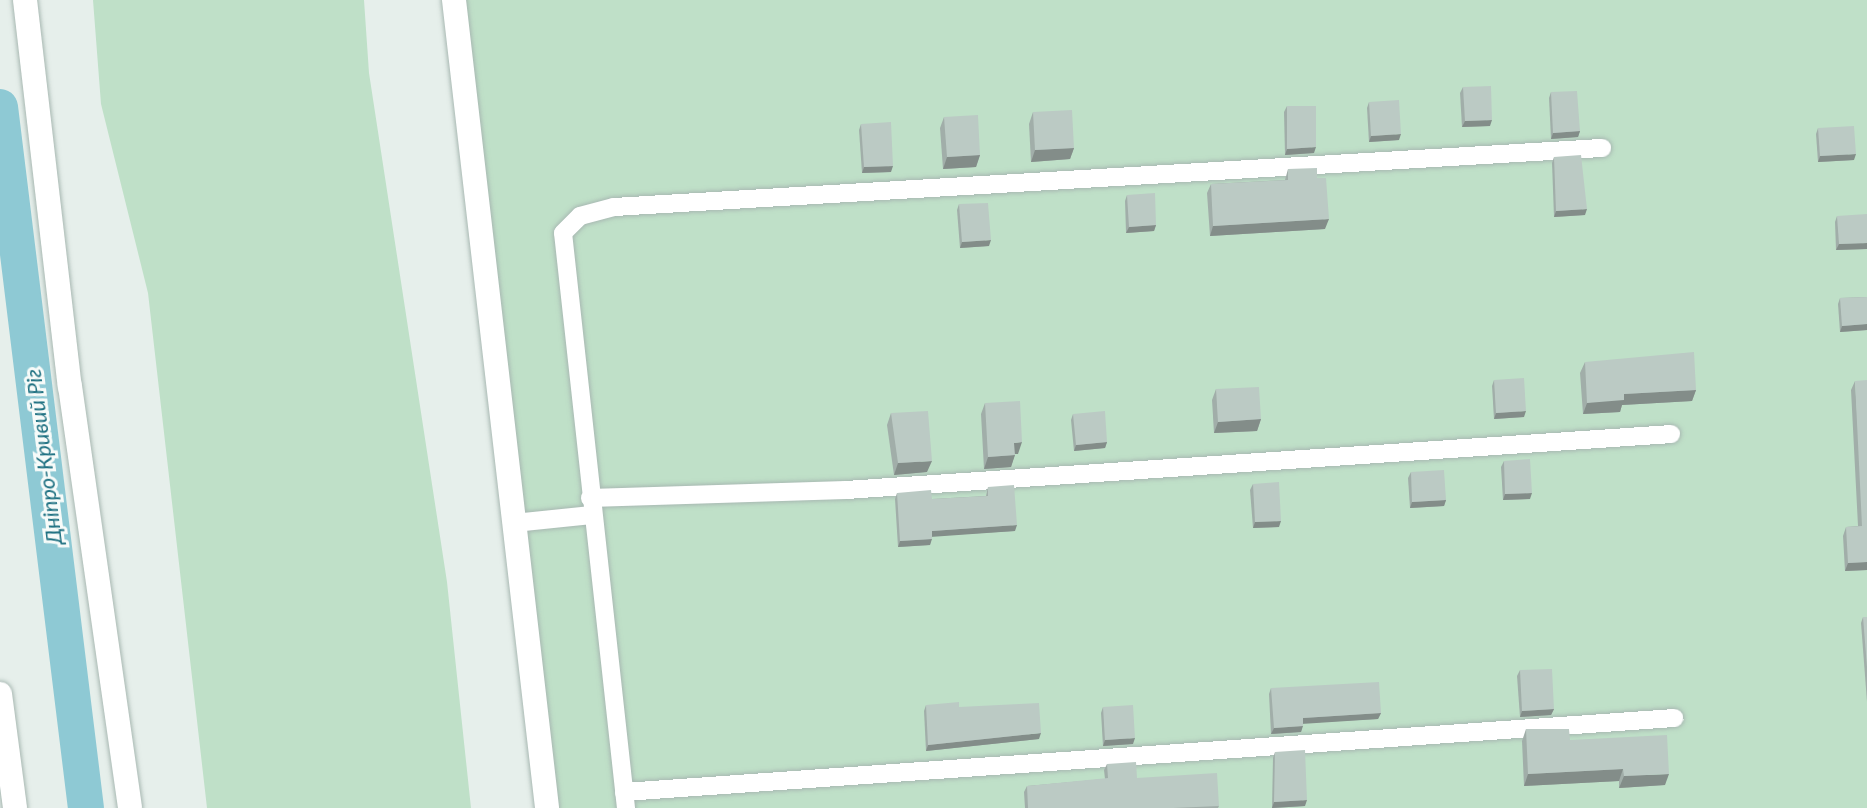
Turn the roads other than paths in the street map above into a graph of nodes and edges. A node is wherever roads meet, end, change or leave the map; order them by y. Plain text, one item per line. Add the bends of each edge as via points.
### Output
1 (25, 0) edge
2 (454, 0) edge
3 (1602, 148) dead end
4 (1671, 434) dead end
5 (591, 506) junction
6 (514, 523) junction
7 (0, 694) edge
8 (1674, 718) dead end
9 (625, 800) edge
10 (15, 808) edge
11 (130, 808) edge
12 (547, 808) edge

1 - 11 street via 70,386
2 - 6 street
3 - 5 lane via 614,207 580,216 563,233
4 - 5 lane
5 - 6 lane
5 - 9 lane
6 - 12 street
7 - 10 street
8 - 9 lane

